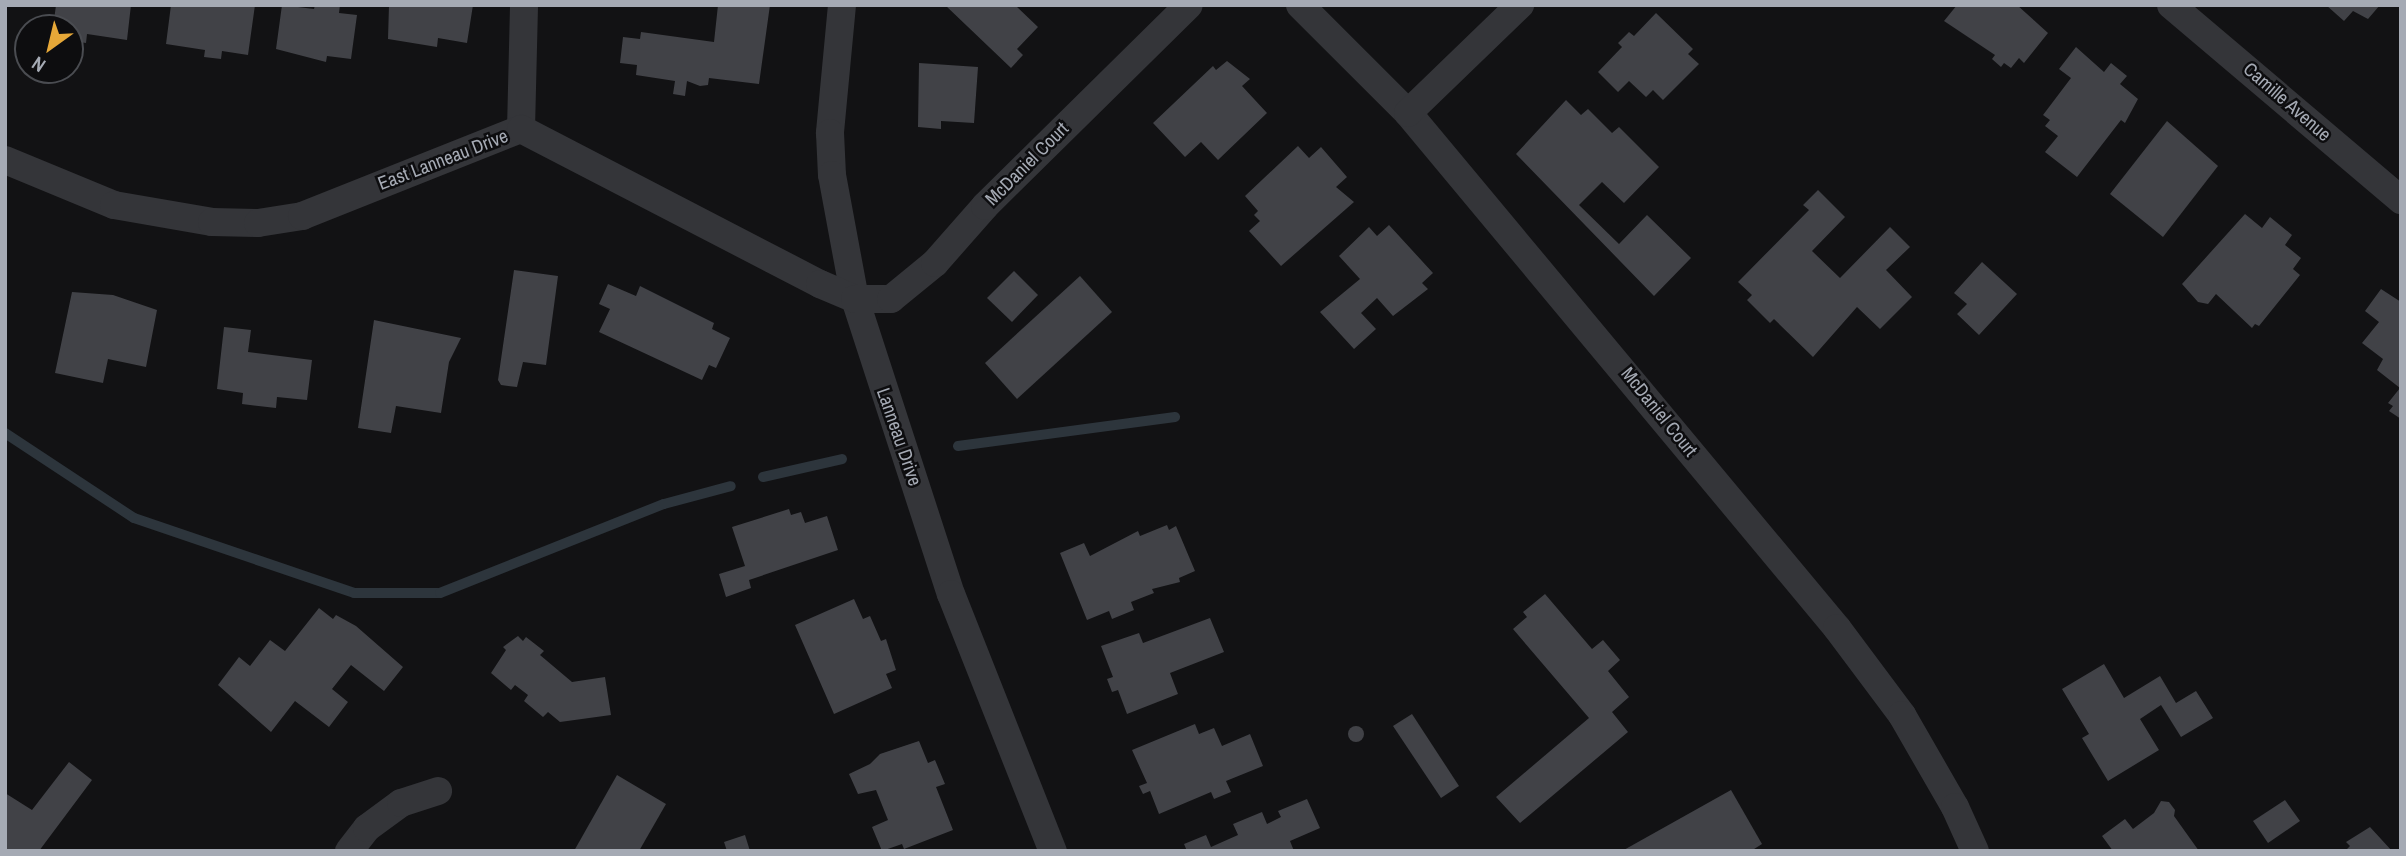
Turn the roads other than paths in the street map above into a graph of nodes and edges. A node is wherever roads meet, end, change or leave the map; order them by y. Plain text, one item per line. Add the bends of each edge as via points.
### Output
1 (524, 5) edge
2 (842, 5) edge
3 (1189, 5) edge
4 (1300, 5) edge
5 (1520, 5) edge
6 (2171, 5) edge
7 (1408, 113) junction
8 (521, 129) junction
9 (5, 160) edge
10 (2401, 200) edge
11 (855, 299) junction
12 (438, 791) dead end
13 (349, 851) edge
14 (1053, 851) edge
15 (1975, 851) edge

1 - 8 street
2 - 11 street, Lanneau Drive via 830,132 832,175
3 - 11 street, McDaniel Court via 985,206 935,263 891,299
4 - 7 street, McDaniel Court
5 - 7 street
6 - 10 street, Camille Avenue
7 - 15 street, McDaniel Court via 1837,628 1902,715
8 - 9 street, East Lanneau Drive via 302,216 258,223 201,220 114,205
8 - 11 street, East Lanneau Drive
11 - 14 street, Lanneau Drive via 951,594
12 - 13 street via 401,803 367,828

